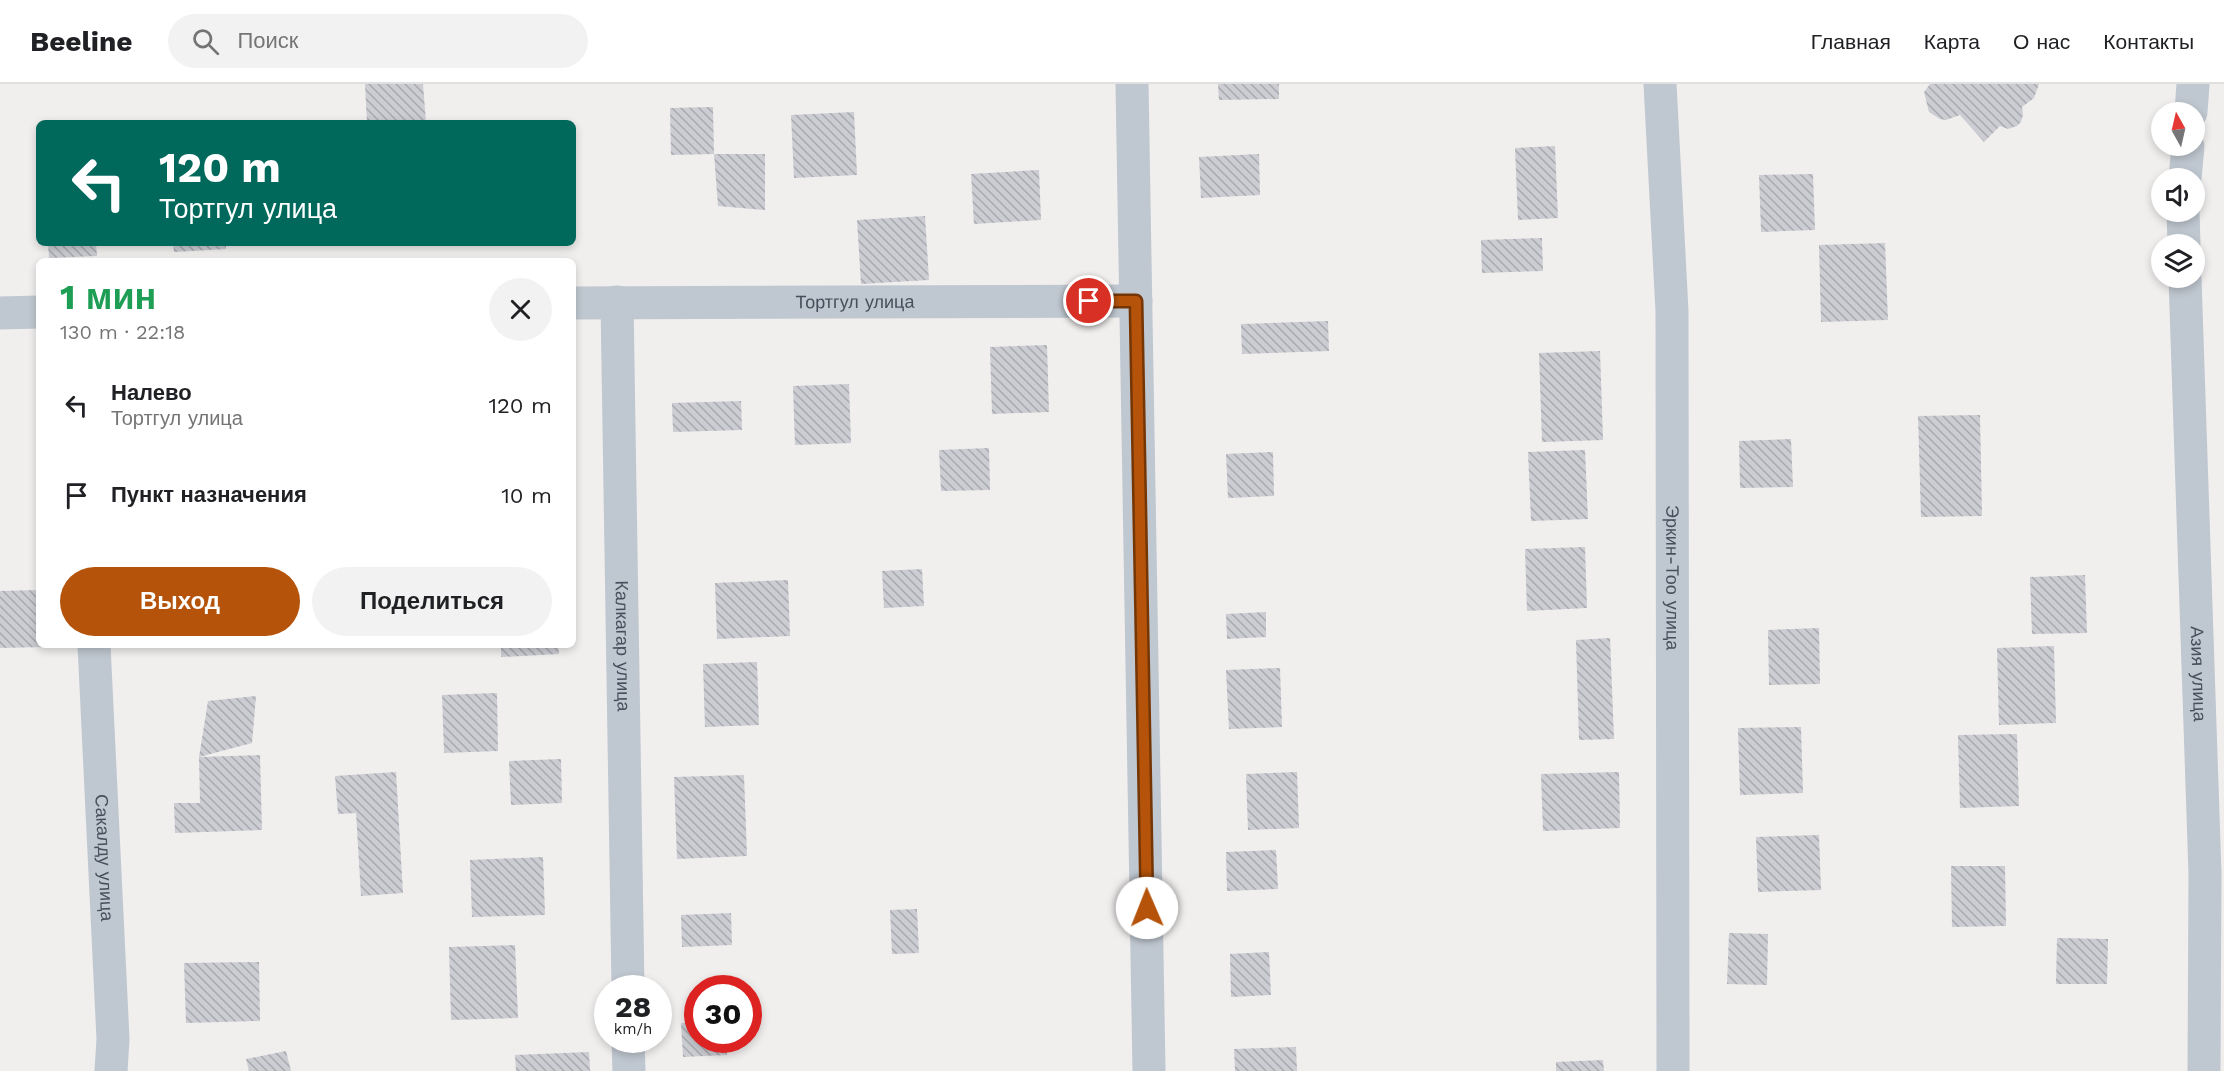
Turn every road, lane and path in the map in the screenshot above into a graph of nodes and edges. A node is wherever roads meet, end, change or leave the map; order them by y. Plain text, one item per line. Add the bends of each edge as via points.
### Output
1 (1132, 84) edge
2 (1660, 84) edge
3 (2193, 84) edge
4 (2192, 102) edge
5 (2185, 288) edge
6 (1136, 301) junction
7 (617, 302) junction
8 (576, 303) edge
9 (36, 312) edge
10 (0, 313) edge
11 (94, 648) edge
12 (628, 975) edge
13 (628, 1053) edge
14 (111, 1071) edge
15 (629, 1071) edge
16 (1149, 1071) edge
17 (1674, 1071) edge
18 (2204, 1071) edge

1 - 6 street
2 - 17 street, Эркин-Тоо улица via 1672,311
3 - 4 street
5 - 18 street, Азия улица via 2205,874
6 - 7 street, Тортгул улица
6 - 16 street
7 - 8 street, Тортгул улица
7 - 12 street, Калкагар улица
9 - 10 street
11 - 14 street, Сакалду улица via 113,1039
13 - 15 street

